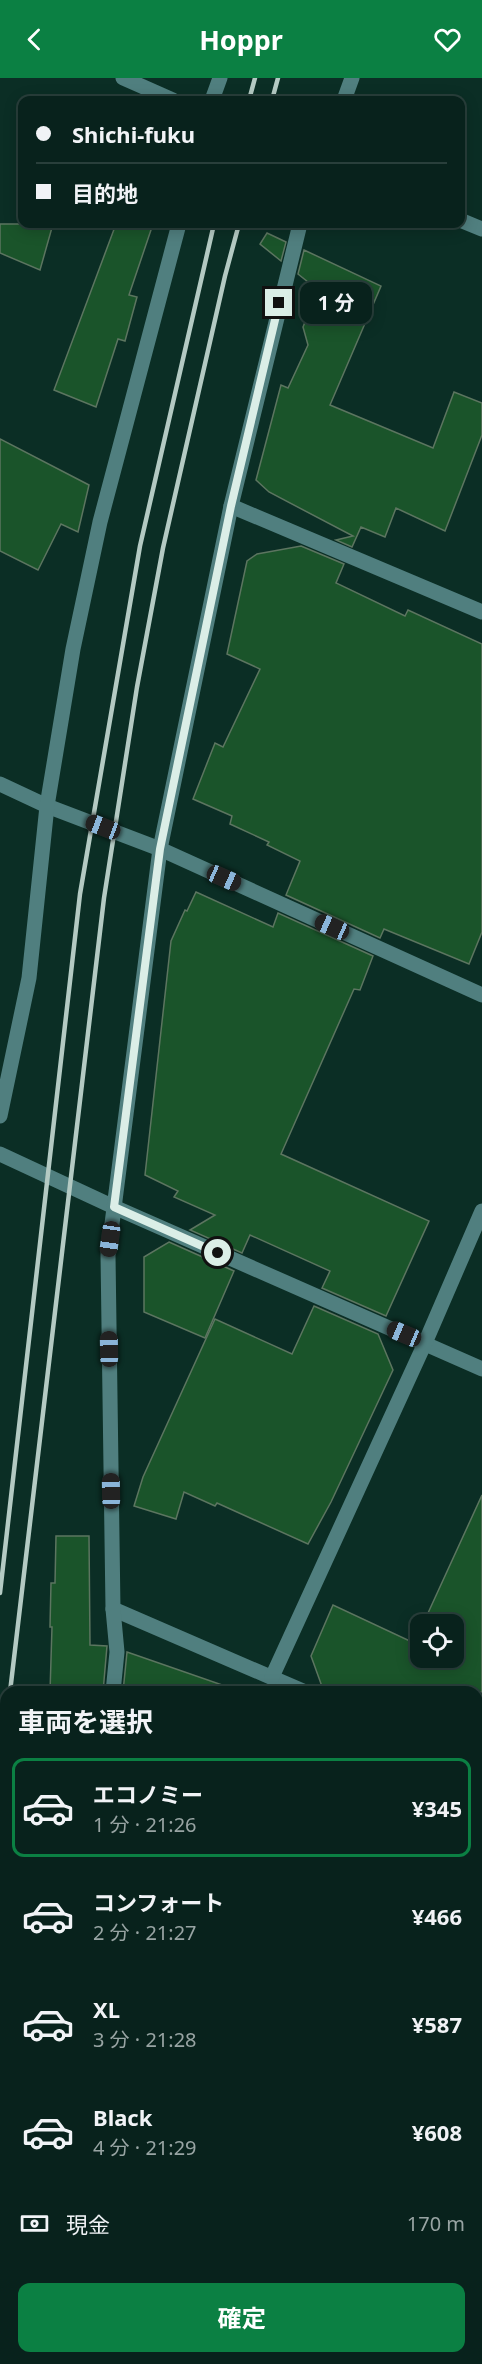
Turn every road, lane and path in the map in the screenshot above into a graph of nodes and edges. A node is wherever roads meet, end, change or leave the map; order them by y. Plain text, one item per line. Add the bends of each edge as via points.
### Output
1 (123, 78) edge
2 (220, 78) edge
3 (352, 78) edge
4 (164, 96) edge
5 (213, 96) edge
6 (345, 96) edge
7 (465, 222) edge
8 (178, 228) edge
9 (299, 228) edge
10 (482, 229) edge
11 (231, 506) junction
12 (482, 612) edge
13 (0, 784) edge
14 (47, 806) junction
15 (160, 849) junction
16 (482, 995) edge
17 (0, 1116) edge
18 (0, 1154) edge
19 (114, 1207) junction
20 (482, 1211) edge
21 (425, 1343) junction
22 (482, 1369) edge
23 (113, 1609) junction
24 (272, 1677) junction
25 (114, 1686) edge
26 (292, 1686) edge

1 - 4 street
2 - 5 street
3 - 6 street
7 - 10 street
8 - 14 street via 100,522 73,649
9 - 11 street
11 - 12 street
11 - 15 street
13 - 14 street
14 - 15 street
14 - 17 street via 29,978
15 - 16 street
15 - 19 street
18 - 19 street
19 - 21 street
19 - 23 street via 108,1255
20 - 21 street
21 - 22 street
21 - 24 street
23 - 24 street
23 - 25 street via 117,1652
24 - 26 street

